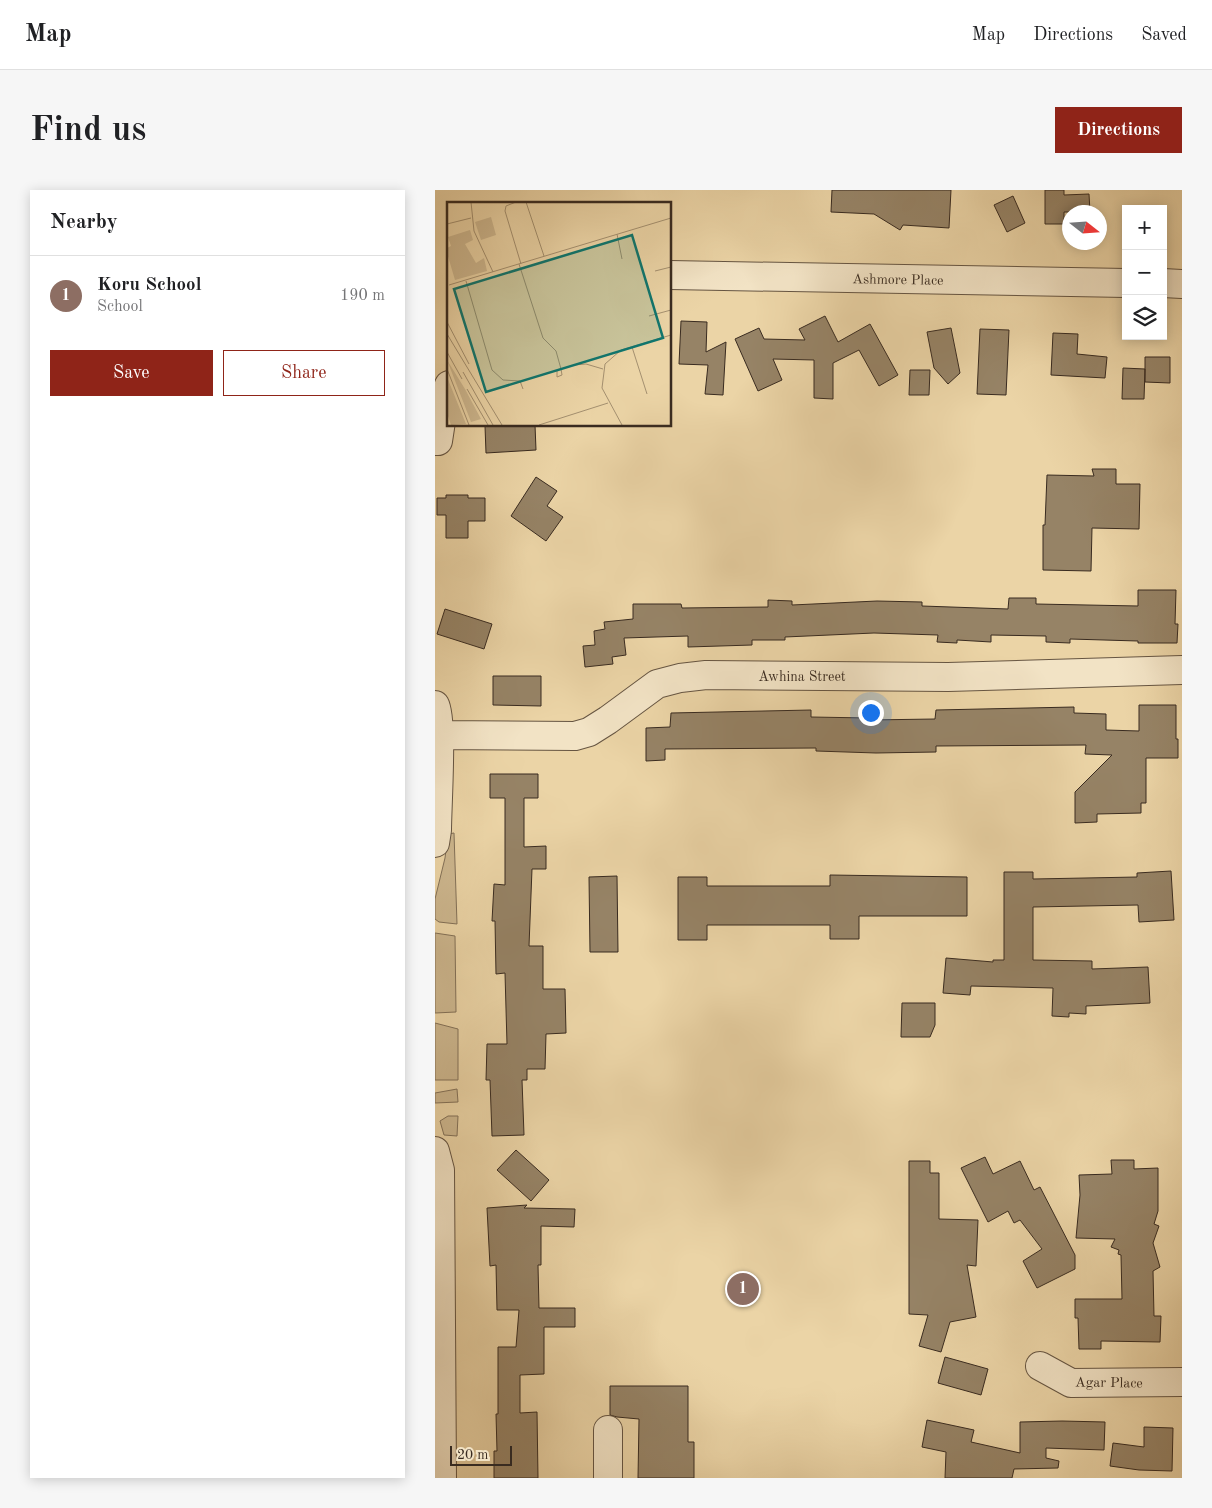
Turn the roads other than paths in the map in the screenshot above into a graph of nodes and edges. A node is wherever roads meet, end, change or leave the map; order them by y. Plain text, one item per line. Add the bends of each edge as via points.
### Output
1 (671, 275) edge
2 (1122, 283) edge
3 (1167, 283) edge
4 (1182, 284) edge
5 (447, 390) edge
6 (435, 441) edge
7 (1182, 670) edge
8 (435, 705) edge
9 (437, 735) edge
10 (435, 843) edge
11 (435, 1151) edge
12 (438, 1253) edge
13 (1040, 1366) dead end
14 (1182, 1382) edge
15 (609, 1430) dead end
16 (442, 1478) edge
17 (608, 1478) edge

1 - 2 street, Ashmore Place
3 - 4 street
5 - 6 street via 438,441
7 - 9 street, Awhina Street via 948,677 680,678 657,684 608,720 589,732 575,736
8 - 9 street via 438,710
9 - 10 street
11 - 12 street via 439,1170
12 - 16 street
13 - 14 street, Agar Place via 1071,1383
15 - 17 street

